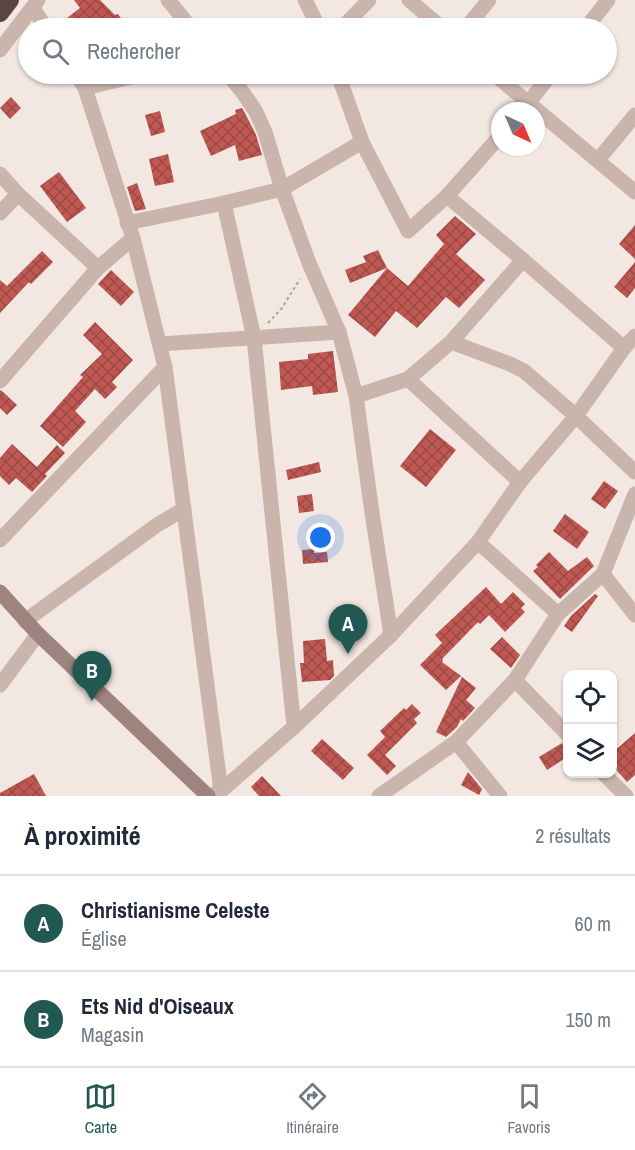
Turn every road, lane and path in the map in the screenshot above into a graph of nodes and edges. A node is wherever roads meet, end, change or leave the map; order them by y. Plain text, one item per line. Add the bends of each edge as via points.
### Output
1 (9, 0) edge
2 (168, 0) edge
3 (305, 0) edge
4 (369, 0) edge
5 (408, 0) edge
6 (489, 0) edge
7 (608, 0) edge
8 (35, 4) edge
9 (0, 13) edge
10 (24, 18) edge
11 (41, 18) edge
12 (183, 18) edge
13 (312, 18) edge
14 (352, 18) edge
15 (429, 18) edge
16 (474, 18) edge
17 (594, 18) edge
18 (18, 26) edge
19 (0, 50) edge
20 (82, 84) edge
21 (102, 84) edge
22 (236, 84) edge
23 (342, 84) edge
24 (503, 84) edge
25 (543, 84) edge
26 (85, 88) junction
27 (520, 102) edge
28 (529, 102) edge
29 (635, 116) edge
30 (545, 122) edge
31 (363, 142) junction
32 (491, 146) edge
33 (598, 160) junction
34 (0, 174) edge
35 (282, 189) junction
36 (635, 192) edge
37 (18, 195) junction
38 (447, 196) junction
39 (224, 203) junction
40 (0, 213) edge
41 (127, 223) junction
42 (132, 238) junction
43 (523, 260) junction
44 (309, 263) junction
45 (98, 268) junction
46 (339, 332) junction
47 (635, 336) edge
48 (254, 338) junction
49 (451, 342) junction
50 (160, 344) junction
51 (624, 348) junction
52 (165, 367) junction
53 (408, 379) junction
54 (0, 381) edge
55 (356, 396) junction
56 (576, 416) junction
57 (635, 472) edge
58 (520, 482) junction
59 (635, 495) edge
60 (184, 509) junction
61 (0, 540) edge
62 (478, 542) junction
63 (603, 574) junction
64 (0, 592) edge
65 (558, 614) junction
66 (635, 615) edge
67 (25, 621) junction
68 (38, 634) junction
69 (391, 635) junction
70 (515, 680) junction
71 (0, 685) edge
72 (294, 727) junction
73 (563, 731) edge
74 (456, 742) junction
75 (608, 778) edge
76 (213, 794) edge
77 (379, 796) edge
78 (500, 796) edge
79 (626, 796) edge

1 - 9 highway
2 - 12 street
3 - 13 street
4 - 14 street
5 - 15 street
6 - 16 street
7 - 17 street
8 - 10 street
8 - 11 street
18 - 19 street
20 - 26 street
21 - 26 street
22 - 35 street via 265,132
23 - 31 street
24 - 27 street
25 - 28 street
26 - 41 street
29 - 33 street
30 - 33 street
31 - 35 street
31 - 38 street via 408,231
32 - 38 street
33 - 36 street
34 - 37 street
35 - 39 street
35 - 44 street
37 - 40 street
37 - 45 street
38 - 43 street
39 - 41 street
39 - 48 street
41 - 42 street
42 - 45 street
42 - 50 street
43 - 49 street
43 - 51 street
44 - 46 street
44 - 48 path via 282,308
45 - 54 street
46 - 48 street
46 - 55 street
47 - 51 street
48 - 50 street
48 - 72 street
49 - 53 street
49 - 56 street via 524,371
50 - 52 street
51 - 56 street
52 - 60 street
52 - 61 street
53 - 55 street
53 - 58 street
55 - 69 street
56 - 57 street
56 - 58 street
58 - 62 street
59 - 63 street
60 - 67 street
60 - 76 street
62 - 65 street
62 - 69 street
63 - 65 street
63 - 66 street
64 - 67 main road
65 - 70 street
67 - 68 main road
68 - 71 street
68 - 76 main road
69 - 72 street
70 - 73 street
70 - 74 street
72 - 76 street
74 - 77 street
74 - 78 street
75 - 79 street

